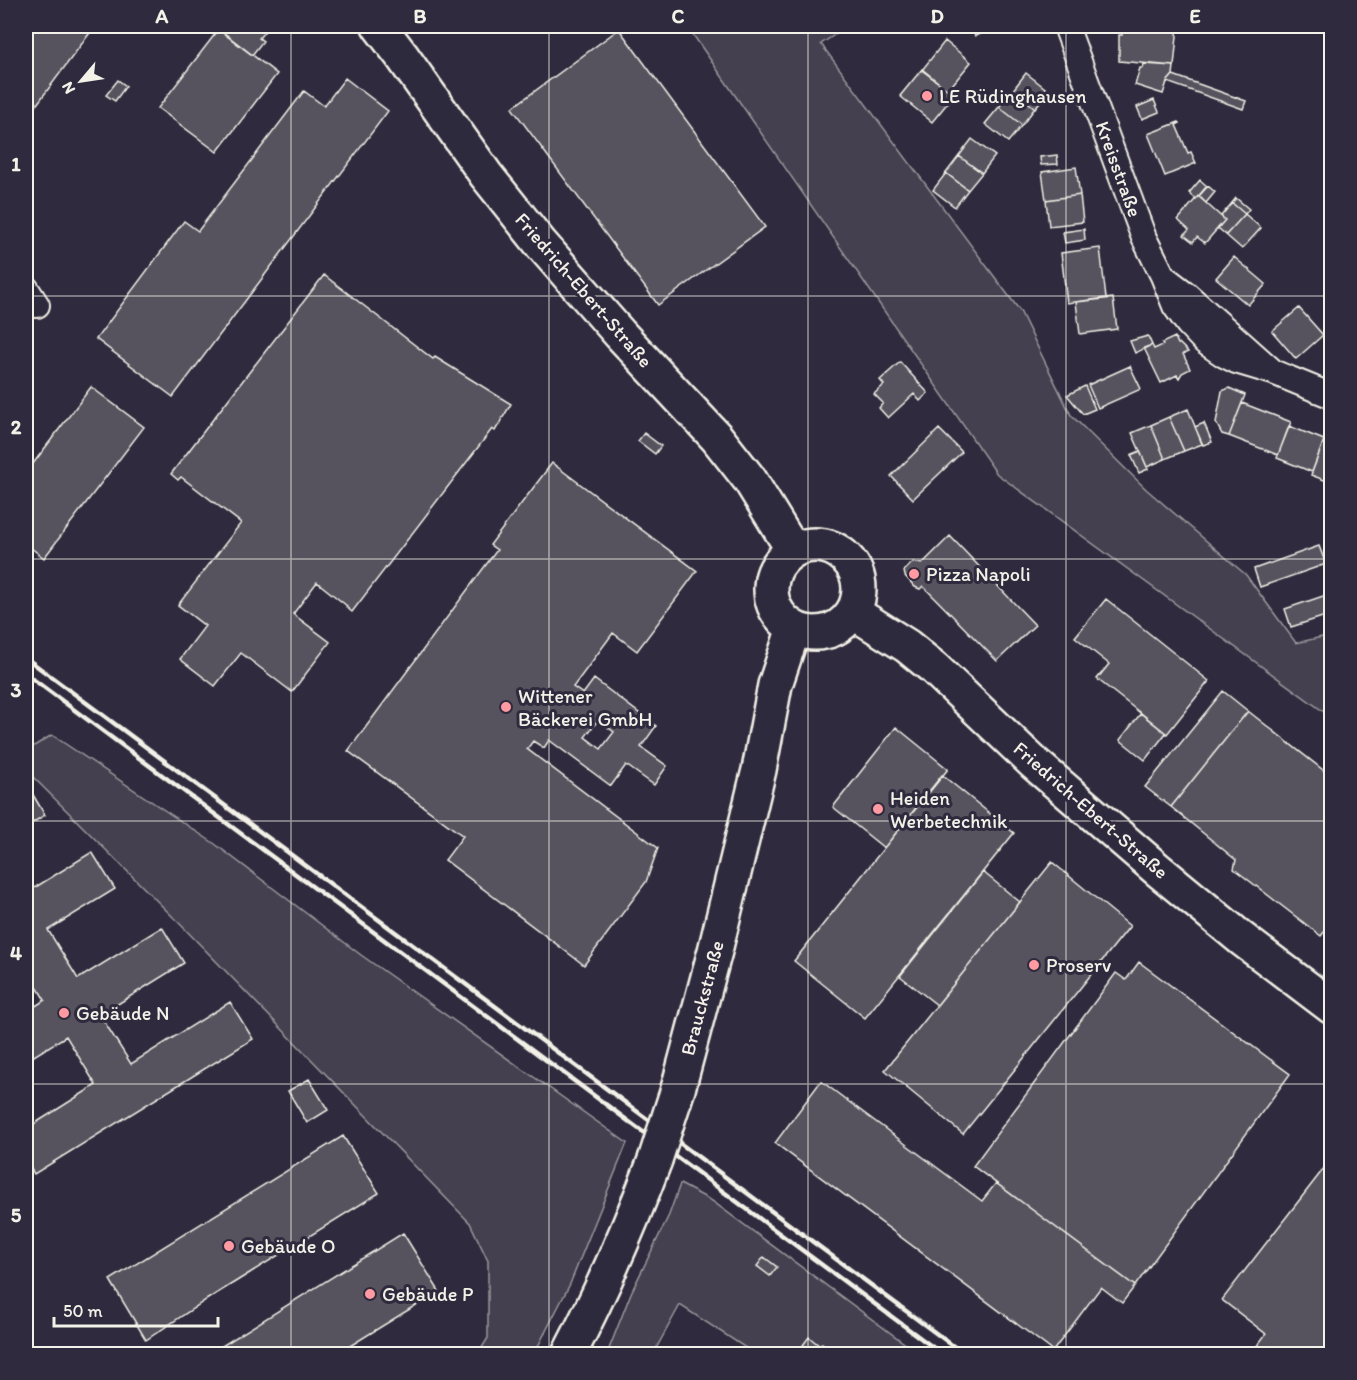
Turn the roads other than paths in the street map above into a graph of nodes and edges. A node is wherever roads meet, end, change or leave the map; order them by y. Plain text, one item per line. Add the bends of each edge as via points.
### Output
1 (379, 26) edge
2 (1066, 26) edge
3 (1332, 396) edge
4 (793, 550) junction
5 (853, 612) junction
6 (794, 627) junction
7 (1332, 1007) edge
8 (569, 1354) edge

1 - 4 street, Friedrich-Ebert-Straße via 486,175 542,244 717,438 750,480
2 - 3 street, Kreisstraße via 1144,238 1175,306 1205,342 1224,355
4 - 5 street via 818,544 847,558 859,585
4 - 6 street via 774,572 771,593 778,613
5 - 6 street via 840,625 824,632 804,632
5 - 7 street, Friedrich-Ebert-Straße via 929,664 1034,763 1157,869
6 - 8 street, Brauckstraße, bridge via 775,685 759,770 678,1089 636,1211

